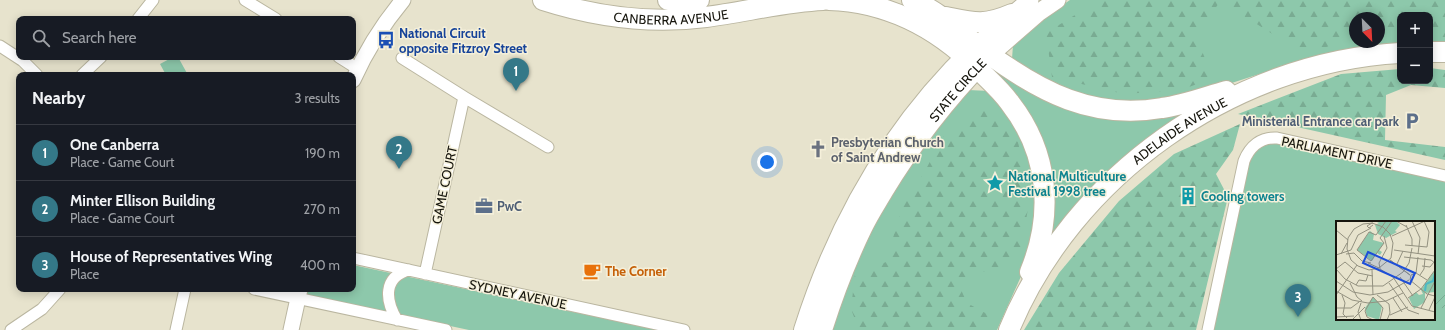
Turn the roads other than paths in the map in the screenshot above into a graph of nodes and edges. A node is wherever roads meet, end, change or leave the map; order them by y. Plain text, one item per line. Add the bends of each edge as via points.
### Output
1 (153, 0) edge
2 (245, 0) edge
3 (403, 0) edge
4 (544, 0) edge
5 (668, 0) edge
6 (699, 0) edge
7 (823, 0) edge
8 (829, 0) edge
9 (912, 0) edge
10 (1030, 0) edge
11 (1057, 0) edge
12 (1012, 14) junction
13 (140, 16) edge
14 (271, 16) edge
15 (938, 24) junction
16 (0, 46) edge
17 (1433, 52) edge
18 (1445, 52) edge
19 (1397, 53) edge
20 (16, 56) edge
21 (977, 56) junction
22 (402, 58) dead end
23 (21, 60) edge
24 (98, 60) edge
25 (342, 60) edge
26 (1322, 65) junction
27 (34, 72) edge
28 (86, 72) edge
29 (353, 72) edge
30 (356, 72) edge
31 (933, 91) junction
32 (464, 97) junction
33 (548, 147) dead end
34 (892, 160) junction
35 (1445, 176) edge
36 (356, 259) edge
37 (409, 270) junction
38 (425, 274) junction
39 (57, 292) edge
40 (184, 292) edge
41 (283, 292) edge
42 (303, 294) edge
43 (1021, 303) junction
44 (397, 320) junction
45 (11, 330) edge
46 (176, 330) edge
47 (291, 330) edge
48 (300, 330) edge
49 (446, 330) edge
50 (684, 330) edge
51 (808, 330) edge
52 (1009, 330) edge
53 (1208, 330) edge

1 - 13 street
2 - 14 street
3 - 30 street via 388,18
4 - 7 highway, CANBERRA AVENUE via 609,15 668,19 707,17 792,2
5 - 6 highway, CANBERRA AVENUE
8 - 15 highway via 854,2 885,9 909,19
9 - 15 highway via 931,9
10 - 12 main road, STATE CIRCLE
11 - 21 main road, STATE CIRCLE
12 - 15 highway via 981,23
12 - 21 main road, STATE CIRCLE
15 - 21 highway
15 - 31 highway via 943,58
16 - 20 street
17 - 18 highway
19 - 26 highway, ADELAIDE AVENUE
21 - 26 highway via 1077,103 1128,111 1174,106 1293,69
21 - 31 highway, STATE CIRCLE
21 - 34 highway, STATE CIRCLE via 919,135
21 - 43 highway via 1020,116 1034,145 1041,170 1045,195 1044,224
22 - 32 street
23 - 27 street
24 - 28 street
25 - 29 street
26 - 43 highway, ADELAIDE AVENUE via 1265,83 1229,99 1155,144 1111,182 1072,225
31 - 34 highway, STATE CIRCLE via 910,119
32 - 33 street
32 - 38 street, GAME COURT
34 - 51 highway, STATE CIRCLE via 817,291
35 - 53 street, PARLIAMENT DRIVE via 1277,138 1257,143 1248,152 1244,161
36 - 37 street, SYDNEY AVENUE
37 - 38 street, SYDNEY AVENUE
37 - 44 street via 394,278 388,296
38 - 50 street, SYDNEY AVENUE
39 - 45 street via 42,309
40 - 46 street
41 - 42 street
42 - 44 street
42 - 47 street
42 - 48 street
43 - 52 highway
44 - 49 street

